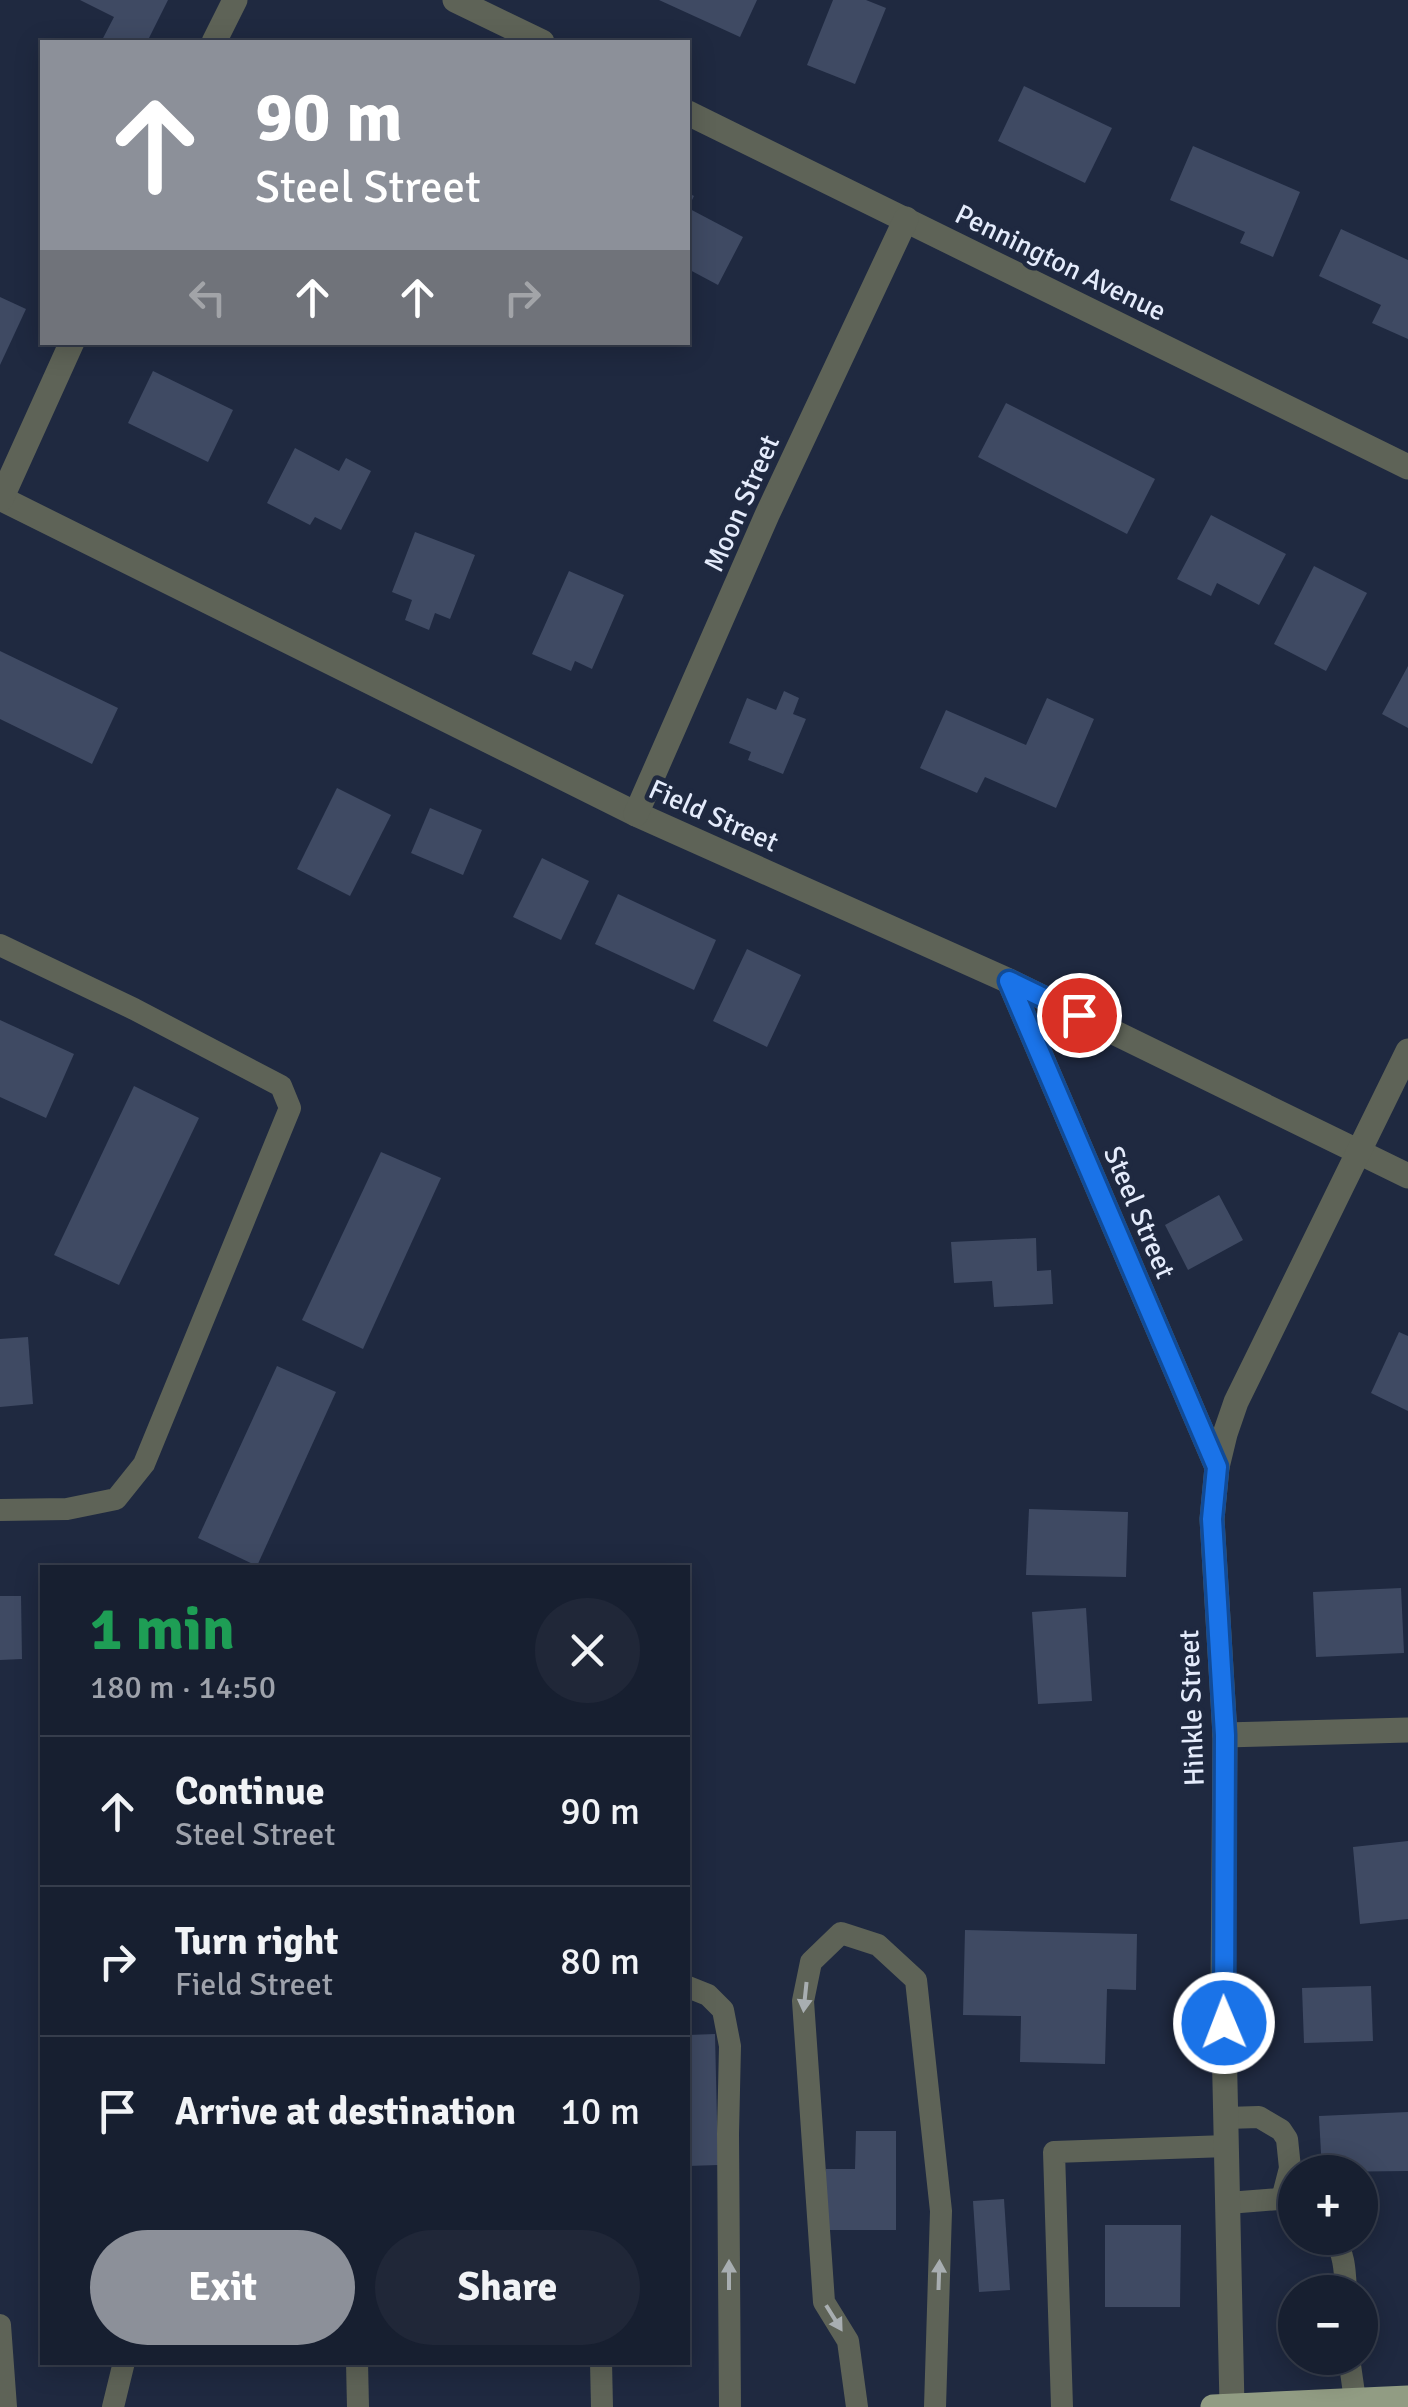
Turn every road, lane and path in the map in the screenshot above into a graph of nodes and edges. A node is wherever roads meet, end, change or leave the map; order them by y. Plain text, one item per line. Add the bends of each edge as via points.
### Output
1 (235, 0) edge
2 (455, 0) edge
3 (215, 40) edge
4 (538, 40) edge
5 (690, 114) edge
6 (906, 219) junction
7 (71, 345) edge
8 (1408, 467) edge
9 (0, 498) edge
10 (636, 814) junction
11 (0, 945) edge
12 (1009, 981) junction
13 (1408, 1051) edge
14 (1358, 1152) junction
15 (1408, 1176) edge
16 (1217, 1467) junction
17 (0, 1510) edge
18 (1408, 1730) edge
19 (1225, 1735) junction
20 (690, 1988) edge
21 (1226, 2118) junction
22 (1226, 2146) junction
23 (1289, 2155) edge
24 (1278, 2200) edge
25 (1228, 2203) junction
26 (0, 2326) edge
27 (1, 2352) edge
28 (123, 2365) edge
29 (356, 2365) edge
30 (601, 2365) edge
31 (1352, 2375) edge
32 (1408, 2398) edge
33 (1356, 2400) junction
34 (1326, 2404) edge
35 (1232, 2406) edge
36 (6, 2407) edge
37 (113, 2407) edge
38 (358, 2407) edge
39 (602, 2407) edge
40 (730, 2407) edge
41 (857, 2407) edge
42 (934, 2407) edge
43 (1062, 2407) edge
44 (1214, 2407) edge

1 - 3 street
2 - 4 street
5 - 6 street, Pennington Avenue
6 - 8 street, Pennington Avenue
6 - 10 street, Moon Street
7 - 9 street
9 - 10 street, Field Street
10 - 12 street, Field Street
11 - 17 lane via 281,1086 290,1108 144,1464 116,1499 68,1509
12 - 14 street, Field Street
12 - 16 street, Steel Street
13 - 14 street, Hinkle Street
14 - 15 street, Field Street
14 - 16 street, Hinkle Street via 1236,1402
16 - 19 street, Hinkle Street via 1212,1519
18 - 19 street
19 - 21 street, Hinkle Street
40 -> 20 lane via 730,2046 723,2010
21 - 22 street, Hinkle Street
21 - 23 lane via 1260,2118 1281,2130
22 - 25 street, Hinkle Street
22 - 43 lane via 1054,2152
24 - 25 lane
25 - 35 street, Hinkle Street
26 - 27 lane
27 - 36 lane
28 - 37 lane
29 - 38 lane
30 - 39 lane
31 - 33 lane
32 - 33 main road
33 - 34 main road
34 - 35 main road
35 - 44 main road
42 -> 41 lane via 941,2211 916,1980 878,1946 841,1933 811,1962 803,2001 824,2302 848,2341

